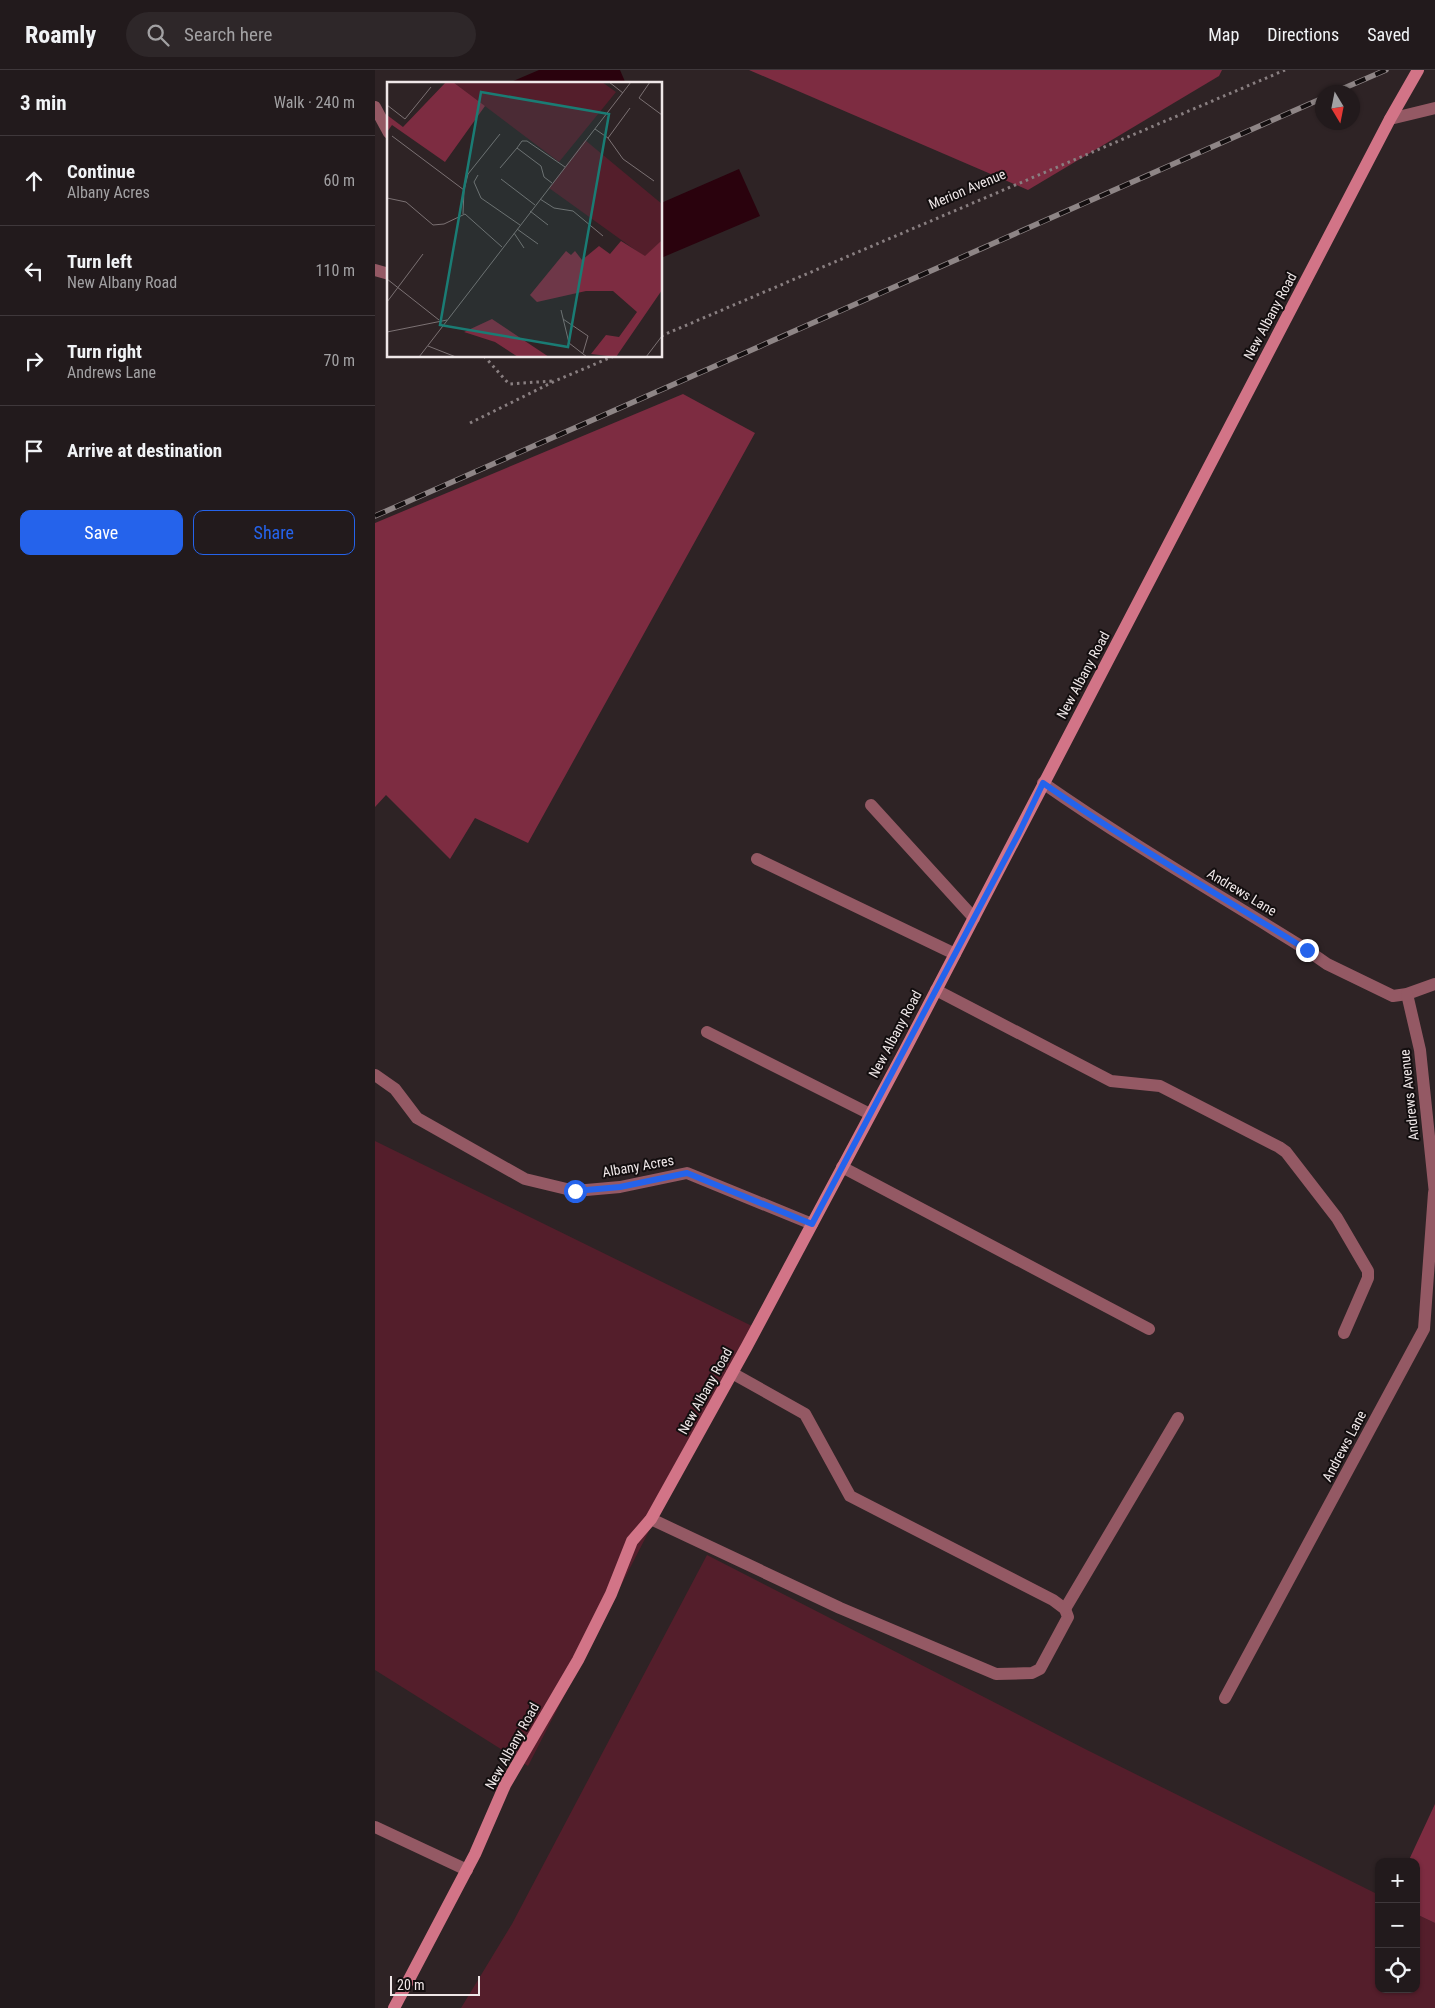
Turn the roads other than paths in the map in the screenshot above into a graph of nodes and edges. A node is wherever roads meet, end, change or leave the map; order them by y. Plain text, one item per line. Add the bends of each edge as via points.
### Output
1 (1418, 70) edge
2 (375, 107) edge
3 (1435, 108) edge
4 (1390, 119) junction
5 (387, 129) edge
6 (1043, 783) junction
7 (871, 805) dead end
8 (757, 858) dead end
9 (974, 918) junction
10 (955, 954) junction
11 (1435, 984) edge
12 (936, 990) junction
13 (1407, 994) junction
14 (707, 1032) dead end
15 (375, 1075) edge
16 (870, 1114) junction
17 (842, 1167) junction
18 (1434, 1194) edge
19 (812, 1224) junction
20 (1149, 1329) dead end
21 (1344, 1333) dead end
22 (732, 1373) junction
23 (1178, 1418) dead end
24 (651, 1519) junction
25 (1065, 1609) junction
26 (1225, 1698) dead end
27 (375, 1826) edge
28 (467, 1870) junction
29 (394, 2008) edge

1 - 4 main road, New Albany Road
2 - 5 street
3 - 4 street
4 - 6 main road, New Albany Road
6 - 9 main road, New Albany Road
6 - 13 street, Andrews Lane via 1177,872 1327,964 1393,996
7 - 9 street
8 - 10 street
9 - 10 main road, New Albany Road
10 - 12 main road, New Albany Road
11 - 13 street, Andrews Lane
12 - 16 main road, New Albany Road
12 - 21 street via 1111,1081 1160,1086 1286,1152 1337,1218 1368,1271 1368,1278
13 - 18 street, Andrews Avenue via 1420,1050
14 - 16 street
15 - 19 street, Albany Acres via 395,1089 417,1118 525,1179 575,1191 620,1187 687,1173
16 - 17 main road, New Albany Road
17 - 19 main road, New Albany Road
17 - 20 street
18 - 26 street, Andrews Lane via 1424,1328
19 - 22 main road, New Albany Road
22 - 24 main road, New Albany Road
22 - 25 street via 805,1414 850,1496
23 - 25 street
24 - 25 street via 840,1608 996,1674 1032,1673 1039,1669 1068,1618
24 - 28 main road, New Albany Road via 632,1541 611,1594 578,1660 505,1785
27 - 28 street
28 - 29 main road, New Albany Road

